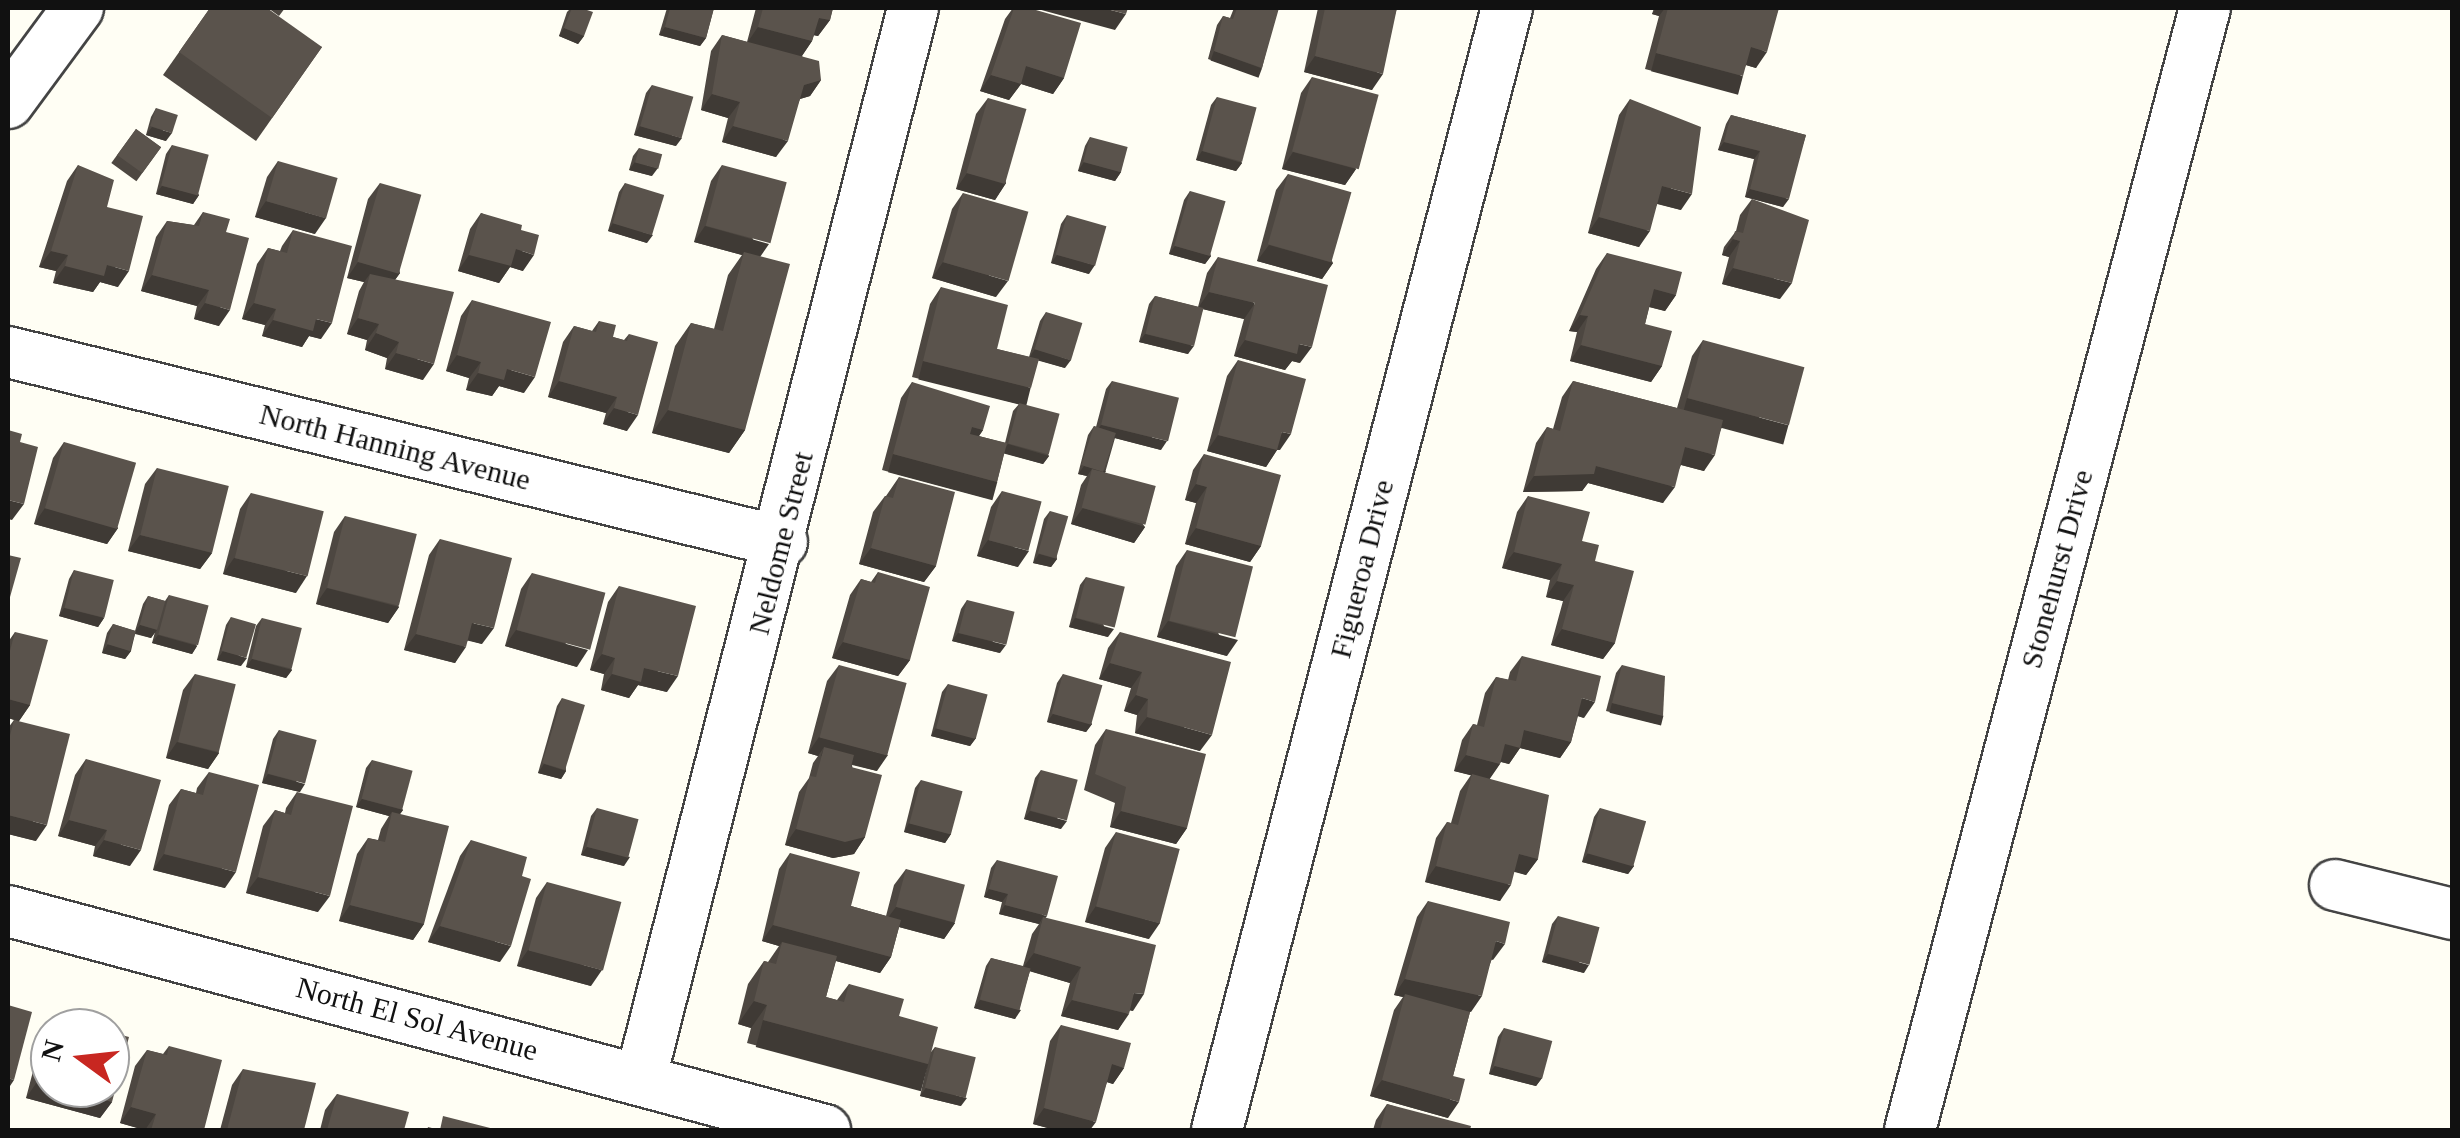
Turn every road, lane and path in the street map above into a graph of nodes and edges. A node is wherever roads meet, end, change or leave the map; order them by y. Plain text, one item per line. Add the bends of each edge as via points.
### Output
1 (78, 8) edge
2 (913, 8) edge
3 (1507, 8) edge
4 (2205, 8) edge
5 (8, 103) edge
6 (8, 352) edge
7 (782, 542) junction
8 (2335, 885) dead end
9 (8, 911) edge
10 (2452, 914) edge
11 (641, 1078) junction
12 (826, 1130) edge
13 (1217, 1130) edge
14 (1910, 1130) edge

1 - 5 street
2 - 7 street, Neldome Street
3 - 13 street, Figueroa Drive
4 - 14 street, Stonehurst Drive
6 - 7 street, North Hanning Avenue
7 - 11 street, Neldome Street
8 - 10 street
9 - 11 street, North El Sol Avenue
11 - 12 street, North El Sol Avenue

